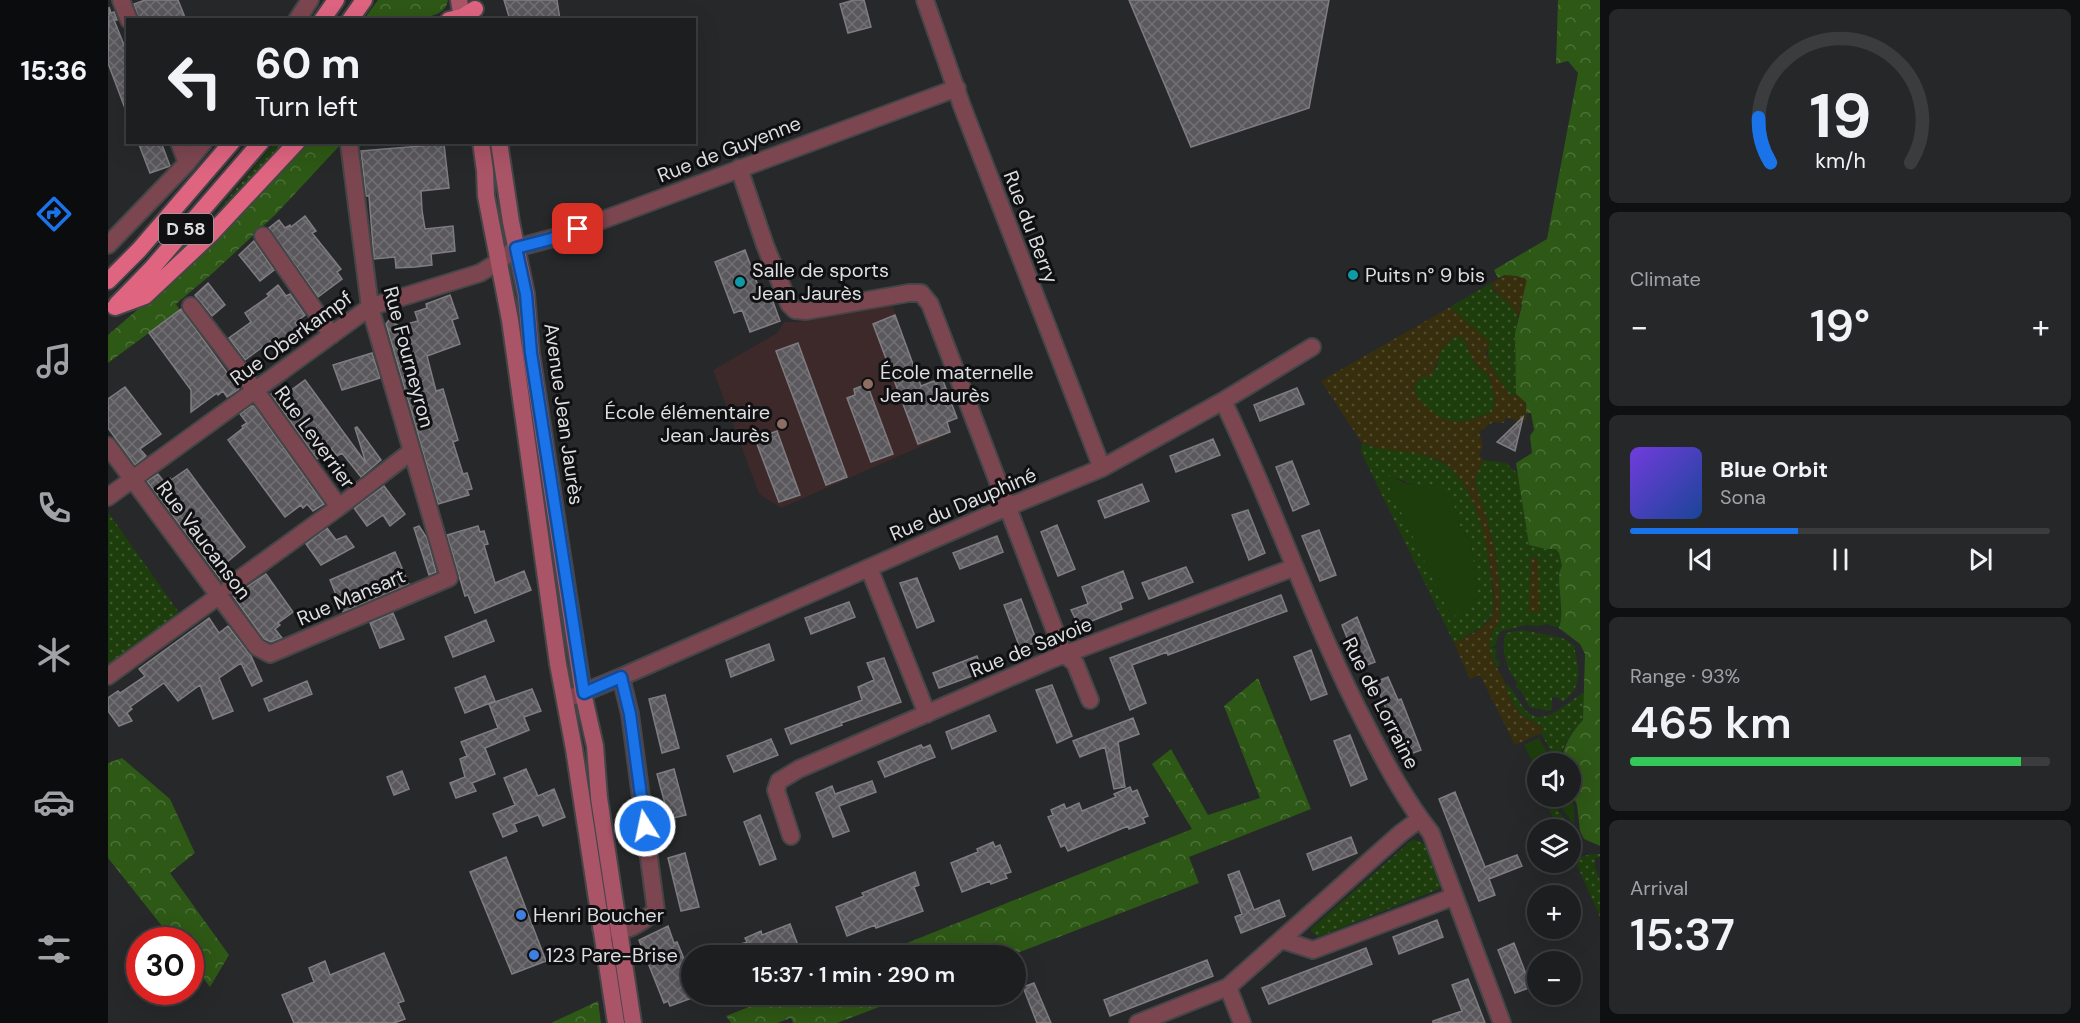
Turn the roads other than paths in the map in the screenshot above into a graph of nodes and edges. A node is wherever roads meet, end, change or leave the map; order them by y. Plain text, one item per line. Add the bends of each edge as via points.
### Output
1 (121, 0) edge
2 (310, 0) edge
3 (336, 0) edge
4 (364, 0) edge
5 (459, 0) edge
6 (926, 0) edge
7 (467, 14) edge
8 (128, 18) edge
9 (298, 18) edge
10 (323, 18) edge
11 (351, 18) edge
12 (957, 88) junction
13 (180, 144) edge
14 (202, 144) edge
15 (230, 144) edge
16 (259, 144) edge
17 (295, 144) edge
18 (349, 144) edge
19 (481, 144) edge
20 (499, 144) edge
21 (187, 163) junction
22 (739, 168) junction
23 (263, 236) dead end
24 (108, 245) edge
25 (516, 248) junction
26 (498, 262) junction
27 (108, 281) edge
28 (191, 306) dead end
29 (370, 307) junction
30 (111, 310) edge
31 (332, 335) junction
32 (1311, 347) dead end
33 (255, 390) junction
34 (1223, 401) junction
35 (108, 446) edge
36 (412, 453) junction
37 (1102, 468) junction
38 (130, 478) junction
39 (108, 497) edge
40 (339, 507) junction
41 (1008, 507) junction
42 (1295, 567) junction
43 (869, 568) junction
44 (449, 578) joint
45 (225, 590) junction
46 (270, 654) joint
47 (1065, 655) junction
48 (108, 676) edge
49 (621, 677) junction
50 (584, 693) junction
51 (565, 698) junction
52 (1090, 700) dead end
53 (927, 714) junction
54 (1420, 819) junction
55 (791, 836) dead end
56 (1453, 897) junction
57 (601, 928) junction
58 (619, 932) junction
59 (1282, 940) junction
60 (1228, 987) junction
61 (615, 1023) edge
62 (633, 1023) edge
63 (1138, 1023) edge
64 (1242, 1023) edge
65 (1502, 1023) edge

1 - 8 street
2 - 9 street
3 - 10 highway
4 - 11 highway
5 - 7 main road
6 - 12 street, Rue du Berry
12 - 22 street, Rue de Guyenne
12 - 37 street, Rue du Berry
13 - 21 street
14 - 21 street
15 - 27 highway, D 58
16 - 30 highway, D 58
17 - 30 highway via 146,296
18 - 29 street, Rue Fourneyron
19 - 26 main road, Avenue Jean Jaurès
20 - 25 main road, Avenue Jean Jaurès
21 - 24 street
22 - 25 street, Rue de Guyenne via 551,239
22 - 41 street via 765,245 795,310 909,293 921,293 925,298
23 - 31 street
25 - 26 street, Rue Oberkampf
25 - 50 main road, Avenue Jean Jaurès
26 - 29 street, Rue Oberkampf via 480,273
26 - 51 main road, Avenue Jean Jaurès via 510,320
28 - 33 street, Rue Leverrier
29 - 31 street, Rue Oberkampf
29 - 36 street, Rue Fourneyron
31 - 33 street, Rue Oberkampf
32 - 34 street, Rue du Dauphiné
33 - 38 street, Rue Oberkampf
33 - 40 street, Rue Leverrier
34 - 37 street, Rue du Dauphiné
34 - 42 street, Rue de Lorraine
35 - 38 street, Rue Vaucanson
36 - 40 street
36 - 44 street, Rue Fourneyron
37 - 41 street, Rue du Dauphiné
38 - 39 street, Rue Oberkampf
38 - 45 street, Rue Vaucanson
40 - 45 street
41 - 43 street, Rue du Dauphiné
41 - 47 street
42 - 47 street, Rue de Savoie
42 - 54 street, Rue de Lorraine via 1342,681
43 - 49 street, Rue du Dauphiné
43 - 53 street
44 - 46 street, Rue Mansart
45 - 46 street, Rue Vaucanson via 257,647
45 - 48 street
47 - 52 street via 1075,663
47 - 53 street, Rue de Savoie
49 - 50 street, Rue du Dauphiné
49 - 58 street via 630,714 656,911
50 - 51 street, Rue du Dauphiné
50 - 58 main road, Avenue Jean Jaurès via 596,746 599,798
51 - 57 main road, Avenue Jean Jaurès
53 - 55 street, Rue de Savoie via 779,782 776,790
54 - 56 street, Rue de Lorraine via 1431,832
54 - 59 street
56 - 59 street via 1313,950
56 - 65 street, Rue de Lorraine
57 - 58 street
57 - 61 main road, Avenue Jean Jaurès
58 - 62 main road, Avenue Jean Jaurès
59 - 60 street
60 - 63 street
60 - 64 street

